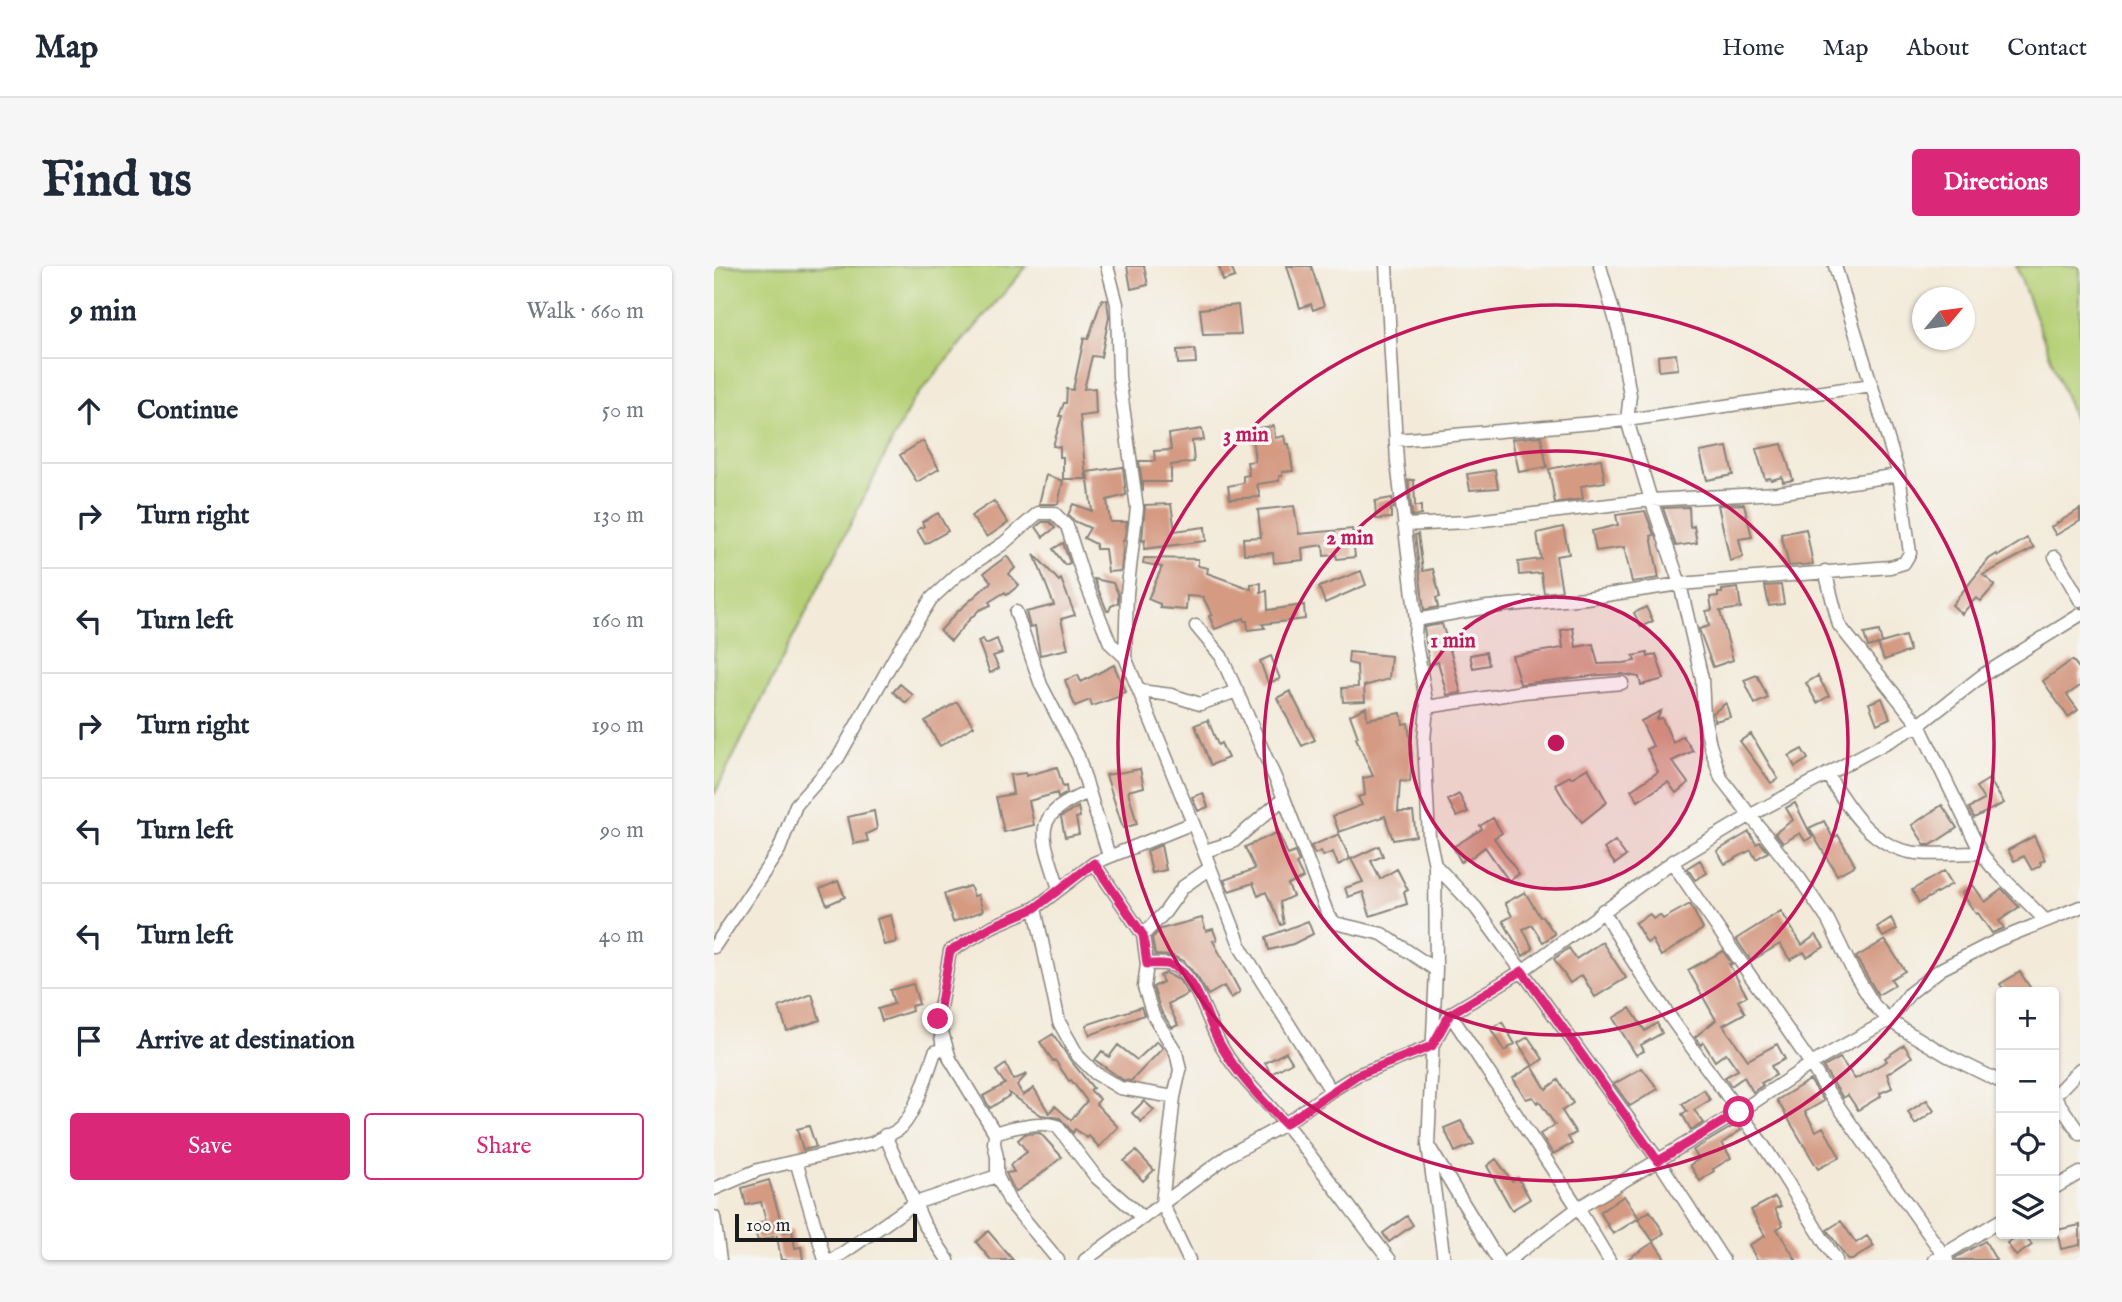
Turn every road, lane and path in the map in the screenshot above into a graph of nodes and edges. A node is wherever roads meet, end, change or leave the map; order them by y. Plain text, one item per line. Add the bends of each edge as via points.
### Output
1 (1107, 266) edge
2 (1386, 266) edge
3 (1600, 266) edge
4 (1835, 266) edge
5 (1872, 385) junction
6 (1627, 420) junction
7 (1396, 440) junction
8 (1899, 475) junction
9 (1651, 500) junction
10 (1404, 525) junction
11 (2055, 557) dead end
12 (1825, 571) junction
13 (1680, 584) junction
14 (2080, 600) edge
15 (1016, 612) dead end
16 (2080, 615) edge
17 (1416, 620) junction
18 (1196, 626) dead end
19 (1125, 657) junction
20 (1622, 684) dead end
21 (1140, 691) junction
22 (1237, 691) junction
23 (1427, 707) junction
24 (1919, 725) junction
25 (1827, 774) junction
26 (1089, 792) junction
27 (1284, 798) junction
28 (1751, 815) junction
29 (1193, 823) junction
30 (1205, 851) junction
31 (1981, 853) junction
32 (1109, 856) junction
33 (1672, 862) junction
34 (1094, 863) junction
35 (1435, 864) junction
36 (1210, 868) junction
37 (1059, 889) junction
38 (2080, 907) edge
39 (1035, 908) junction
40 (1603, 910) junction
41 (2045, 920) junction
42 (1143, 935) junction
43 (714, 947) edge
44 (1147, 964) junction
45 (1436, 970) junction
46 (1522, 971) junction
47 (1450, 1014) junction
48 (938, 1019) junction
49 (1889, 1020) junction
50 (1432, 1046) junction
51 (1811, 1064) junction
52 (2080, 1069) edge
53 (1996, 1080) edge
54 (1331, 1091) junction
55 (2059, 1091) edge
56 (1174, 1097) junction
57 (2059, 1103) edge
58 (1739, 1112) junction
59 (1285, 1124) junction
60 (995, 1133) junction
61 (2080, 1134) edge
62 (885, 1135) junction
63 (1428, 1145) junction
64 (796, 1161) junction
65 (1658, 1161) junction
66 (2080, 1172) edge
67 (997, 1176) junction
68 (2059, 1185) edge
69 (714, 1189) edge
70 (915, 1203) junction
71 (1162, 1203) junction
72 (1578, 1208) junction
73 (714, 1217) edge
74 (1143, 1218) junction
75 (1996, 1223) edge
76 (1942, 1258) edge
77 (720, 1260) edge
78 (825, 1260) edge
79 (833, 1260) edge
80 (948, 1260) edge
81 (1058, 1260) edge
82 (1085, 1260) edge
83 (1189, 1260) edge
84 (1390, 1260) edge
85 (1444, 1260) edge
86 (1498, 1260) edge
87 (1509, 1260) edge
88 (1609, 1260) edge
89 (1723, 1260) edge
90 (1836, 1260) edge

1 - 19 street via 1117,304 1119,377 1138,508 1127,593
2 - 7 street
3 - 6 street via 1619,332 1630,395
4 - 5 street
5 - 6 street
5 - 8 street
6 - 7 street
6 - 9 street
7 - 10 street
8 - 9 street via 1777,493
8 - 12 street via 1910,553 1904,563 1890,568
9 - 10 street
9 - 13 street
10 - 17 street
11 - 14 street
12 - 13 street
12 - 24 street via 1839,625
13 - 17 street
13 - 28 street via 1702,679 1710,745 1721,778
15 - 26 street via 1041,685 1078,756
16 - 24 street via 1983,675
17 - 23 street
18 - 22 street via 1221,656
19 - 21 street
19 - 43 street via 1110,643 1067,526 1054,513 1038,513 931,599 838,758 796,805 779,850
20 - 23 street via 1523,692
21 - 22 street via 1200,704
21 - 29 street
22 - 27 street
23 - 35 street via 1424,741 1429,837
24 - 25 street
24 - 31 street
25 - 28 street
25 - 31 street via 1847,807 1879,840 1914,853
26 - 32 street
26 - 37 street via 1048,815 1046,846
27 - 30 street via 1233,842
27 - 45 street via 1335,923 1382,934
28 - 33 street
28 - 49 street via 1828,920 1853,971
29 - 30 street
29 - 32 street
30 - 36 street
31 - 41 street
32 - 34 street
33 - 40 street
33 - 51 street
34 - 37 street
34 - 42 street
35 - 45 street
35 - 46 street via 1476,908
36 - 42 street via 1182,887
36 - 54 street via 1242,950
37 - 39 street
38 - 41 street
39 - 48 street via 950,951
39 - 56 street via 1059,1022 1078,1056 1120,1088
40 - 46 street
40 - 58 street via 1621,944
41 - 49 street via 1941,969 1910,993
42 - 44 street
44 - 56 street via 1144,987 1180,1070
44 - 59 street via 1177,967 1188,979 1235,1068
45 - 50 street
46 - 47 street
46 - 65 street
47 - 50 street
47 - 72 street
48 - 60 street via 950,1059
48 - 62 street via 943,1048 935,1052 908,1118 898,1130
49 - 51 street
49 - 53 street
50 - 54 street via 1357,1075
50 - 63 street
51 - 58 street
51 - 76 street
52 - 55 street
54 - 59 street
56 - 71 street
57 - 61 street
58 - 65 street
58 - 90 street
59 - 71 street via 1229,1155
59 - 84 street
60 - 67 street
60 - 74 street via 1022,1125 1057,1126 1096,1177
62 - 64 street via 873,1143
62 - 70 street
63 - 85 street
63 - 86 street
64 - 69 street via 758,1170
64 - 78 street
65 - 72 street
65 - 89 street
66 - 68 street
67 - 70 street
67 - 81 street via 1010,1202
70 - 79 street
70 - 80 street
71 - 74 street
71 - 83 street
72 - 87 street
72 - 88 street
73 - 77 street
74 - 82 street
75 - 76 street

